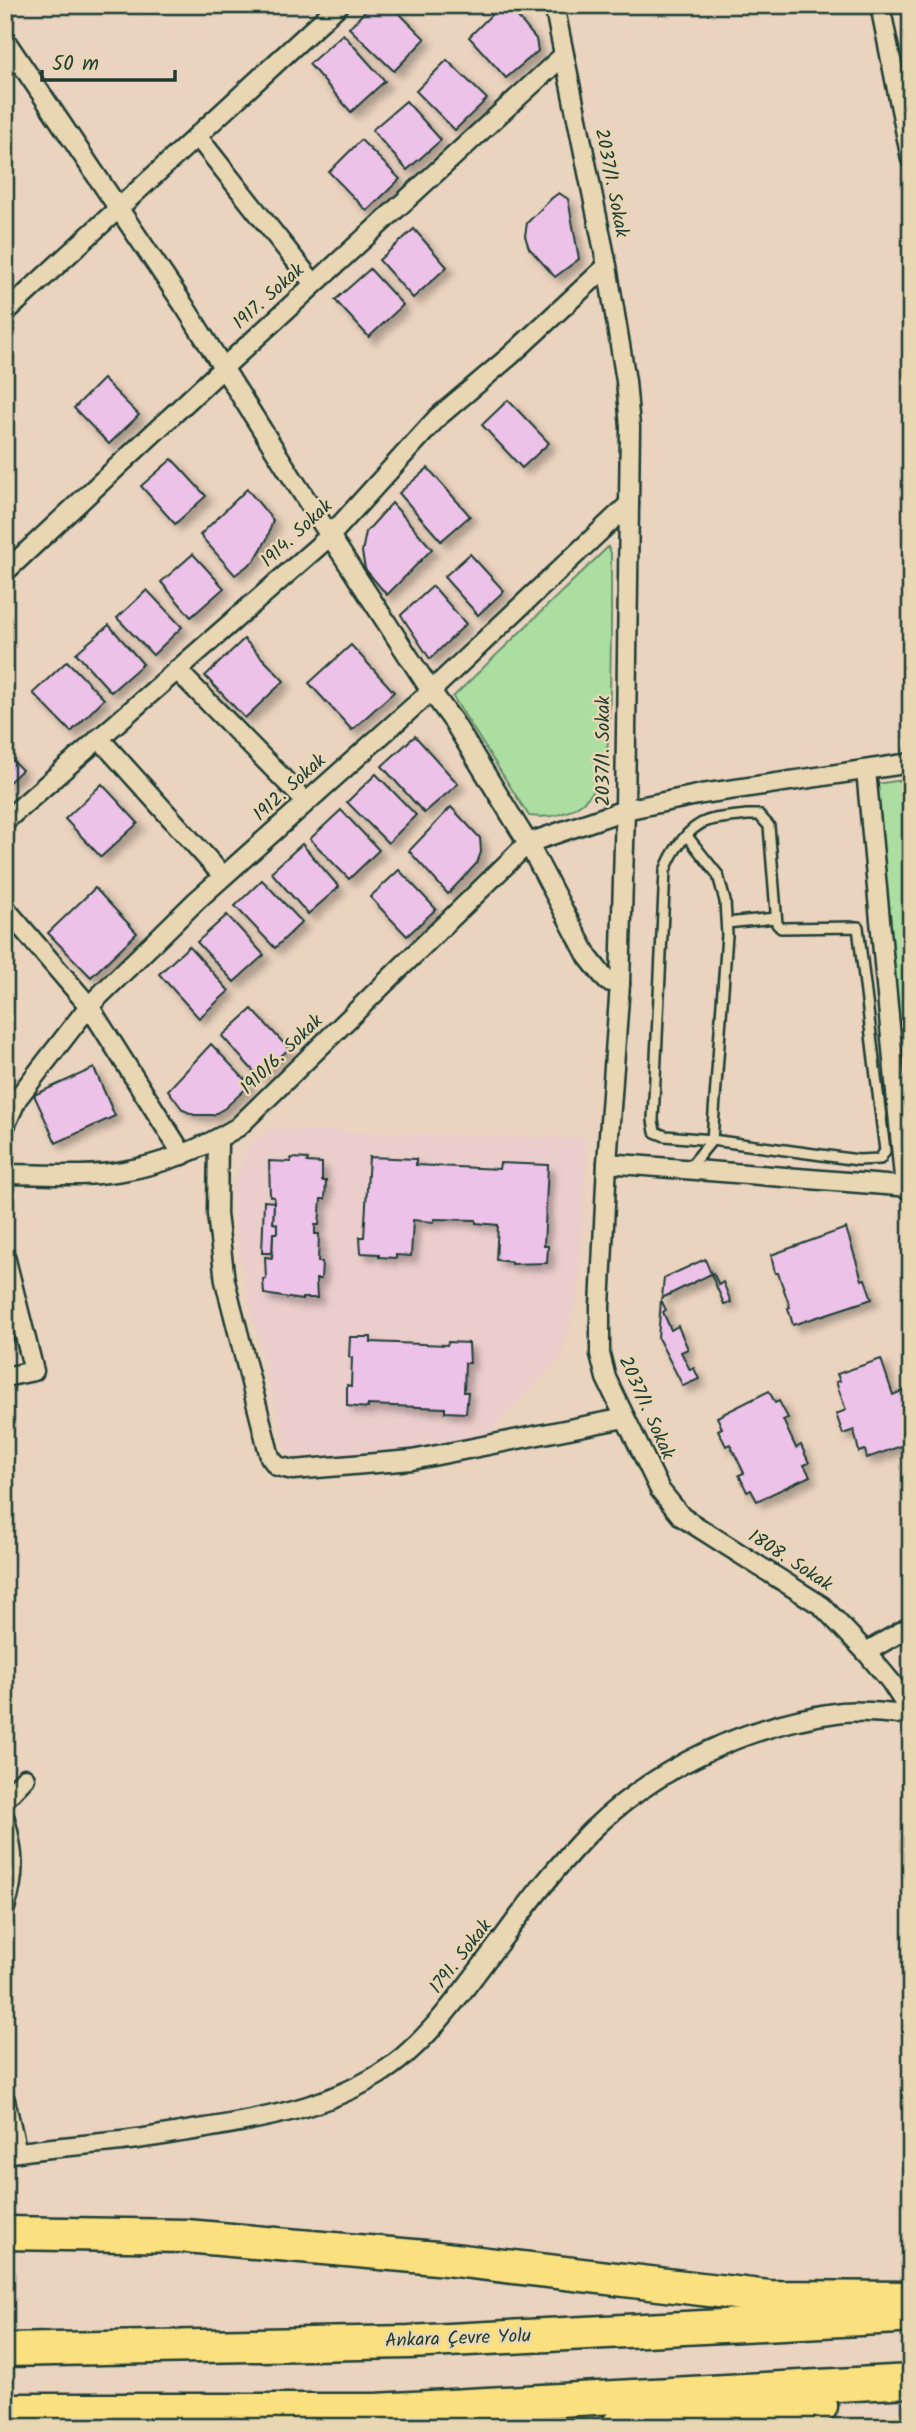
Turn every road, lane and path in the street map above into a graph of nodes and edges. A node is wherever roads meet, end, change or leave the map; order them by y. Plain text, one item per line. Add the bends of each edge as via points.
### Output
1 (339, 5) edge
2 (554, 5) edge
3 (880, 5) edge
4 (5, 41) edge
5 (564, 55) junction
6 (197, 136) junction
7 (911, 159) edge
8 (118, 210) junction
9 (607, 266) junction
10 (314, 284) junction
11 (5, 313) edge
12 (223, 368) junction
13 (629, 503) junction
14 (330, 536) junction
15 (5, 572) edge
16 (177, 670) junction
17 (431, 691) junction
18 (99, 738) junction
19 (911, 763) edge
20 (866, 770) junction
21 (306, 802) junction
22 (625, 810) junction
23 (5, 821) edge
24 (687, 835) junction
25 (528, 843) junction
26 (223, 876) junction
27 (5, 908) edge
28 (775, 918) junction
29 (727, 923) junction
30 (620, 984) junction
31 (89, 1006) junction
32 (5, 1126) edge
33 (218, 1139) junction
34 (712, 1140) junction
35 (183, 1155) junction
36 (607, 1163) junction
37 (689, 1168) junction
38 (5, 1174) edge
39 (908, 1187) edge
40 (5, 1256) edge
41 (5, 1377) edge
42 (625, 1418) junction
43 (660, 1490) joint
44 (911, 1626) edge
45 (866, 1651) junction
46 (911, 1714) edge
47 (25, 1778) dead end
48 (5, 1798) edge
49 (5, 1819) edge
50 (5, 1908) edge
51 (5, 2100) edge
52 (11, 2153) edge
53 (5, 2233) edge
54 (911, 2298) edge
55 (911, 2316) edge
56 (5, 2350) edge
57 (911, 2381) edge
58 (911, 2397) edge
59 (5, 2410) edge
60 (617, 2427) edge

1 - 6 street
2 - 5 street, 2037/1. Sokak
3 - 7 street
4 - 8 street
5 - 9 street, 2037/1. Sokak
5 - 10 street, 1917. Sokak
6 - 8 street
6 - 10 street
8 - 11 street
8 - 12 street
9 - 13 street, 2037/1. Sokak via 626,381
9 - 14 street, 1914. Sokak via 438,417
10 - 12 street, 1917. Sokak
12 - 14 street
12 - 15 street, 1917. Sokak
13 - 17 street, 1912. Sokak
13 - 22 street, 2037/1. Sokak
14 - 16 street, 1914. Sokak
14 - 17 street
16 - 18 street, 1914. Sokak
16 - 21 street
17 - 21 street, 1912. Sokak
17 - 25 street
18 - 23 street, 1914. Sokak
18 - 26 street
19 - 20 street
20 - 22 street
20 - 39 street
21 - 26 street, 1912. Sokak
22 - 25 street
22 - 30 street, 2037/1. Sokak
24 - 28 lane via 706,821 747,815 765,819
24 - 29 lane via 718,875
24 - 34 lane via 664,878 653,1125 654,1132 666,1136
25 - 30 street via 588,957 607,981
25 - 33 street, 1910/6. Sokak via 238,1127
26 - 31 street, 1912. Sokak
27 - 31 street
28 - 29 lane
28 - 34 lane via 781,928 858,927 885,1151 880,1159 858,1160
29 - 34 lane
30 - 36 street, 2037/1. Sokak
31 - 32 street, 1912. Sokak via 17,1099
31 - 35 street
33 - 35 street, 1910/6. Sokak
33 - 42 street via 217,1214 225,1281 268,1452 277,1466 293,1470 412,1461
34 - 37 lane
35 - 38 street, 1910/6. Sokak via 123,1171
36 - 37 street
36 - 42 street, 2037/1. Sokak via 600,1354
37 - 39 street
40 - 41 street via 34,1370
42 - 43 street, 2037/1. Sokak
43 - 45 street, 1808. Sokak via 682,1517 822,1606
44 - 45 street
45 - 46 street, 1808. Sokak
46 - 52 street, 1791. Sokak via 844,1712 751,1733 706,1751 625,1802 555,1870 424,2036 363,2083 315,2105 258,2120
47 - 48 street
49 - 50 street via 12,1844 13,1883
51 - 52 street
53 - 54 highway via 211,2238 450,2259 769,2297
55 - 56 highway, Ankara Çevre Yolu via 410,2342
57 - 59 highway via 376,2410
58 - 60 highway

